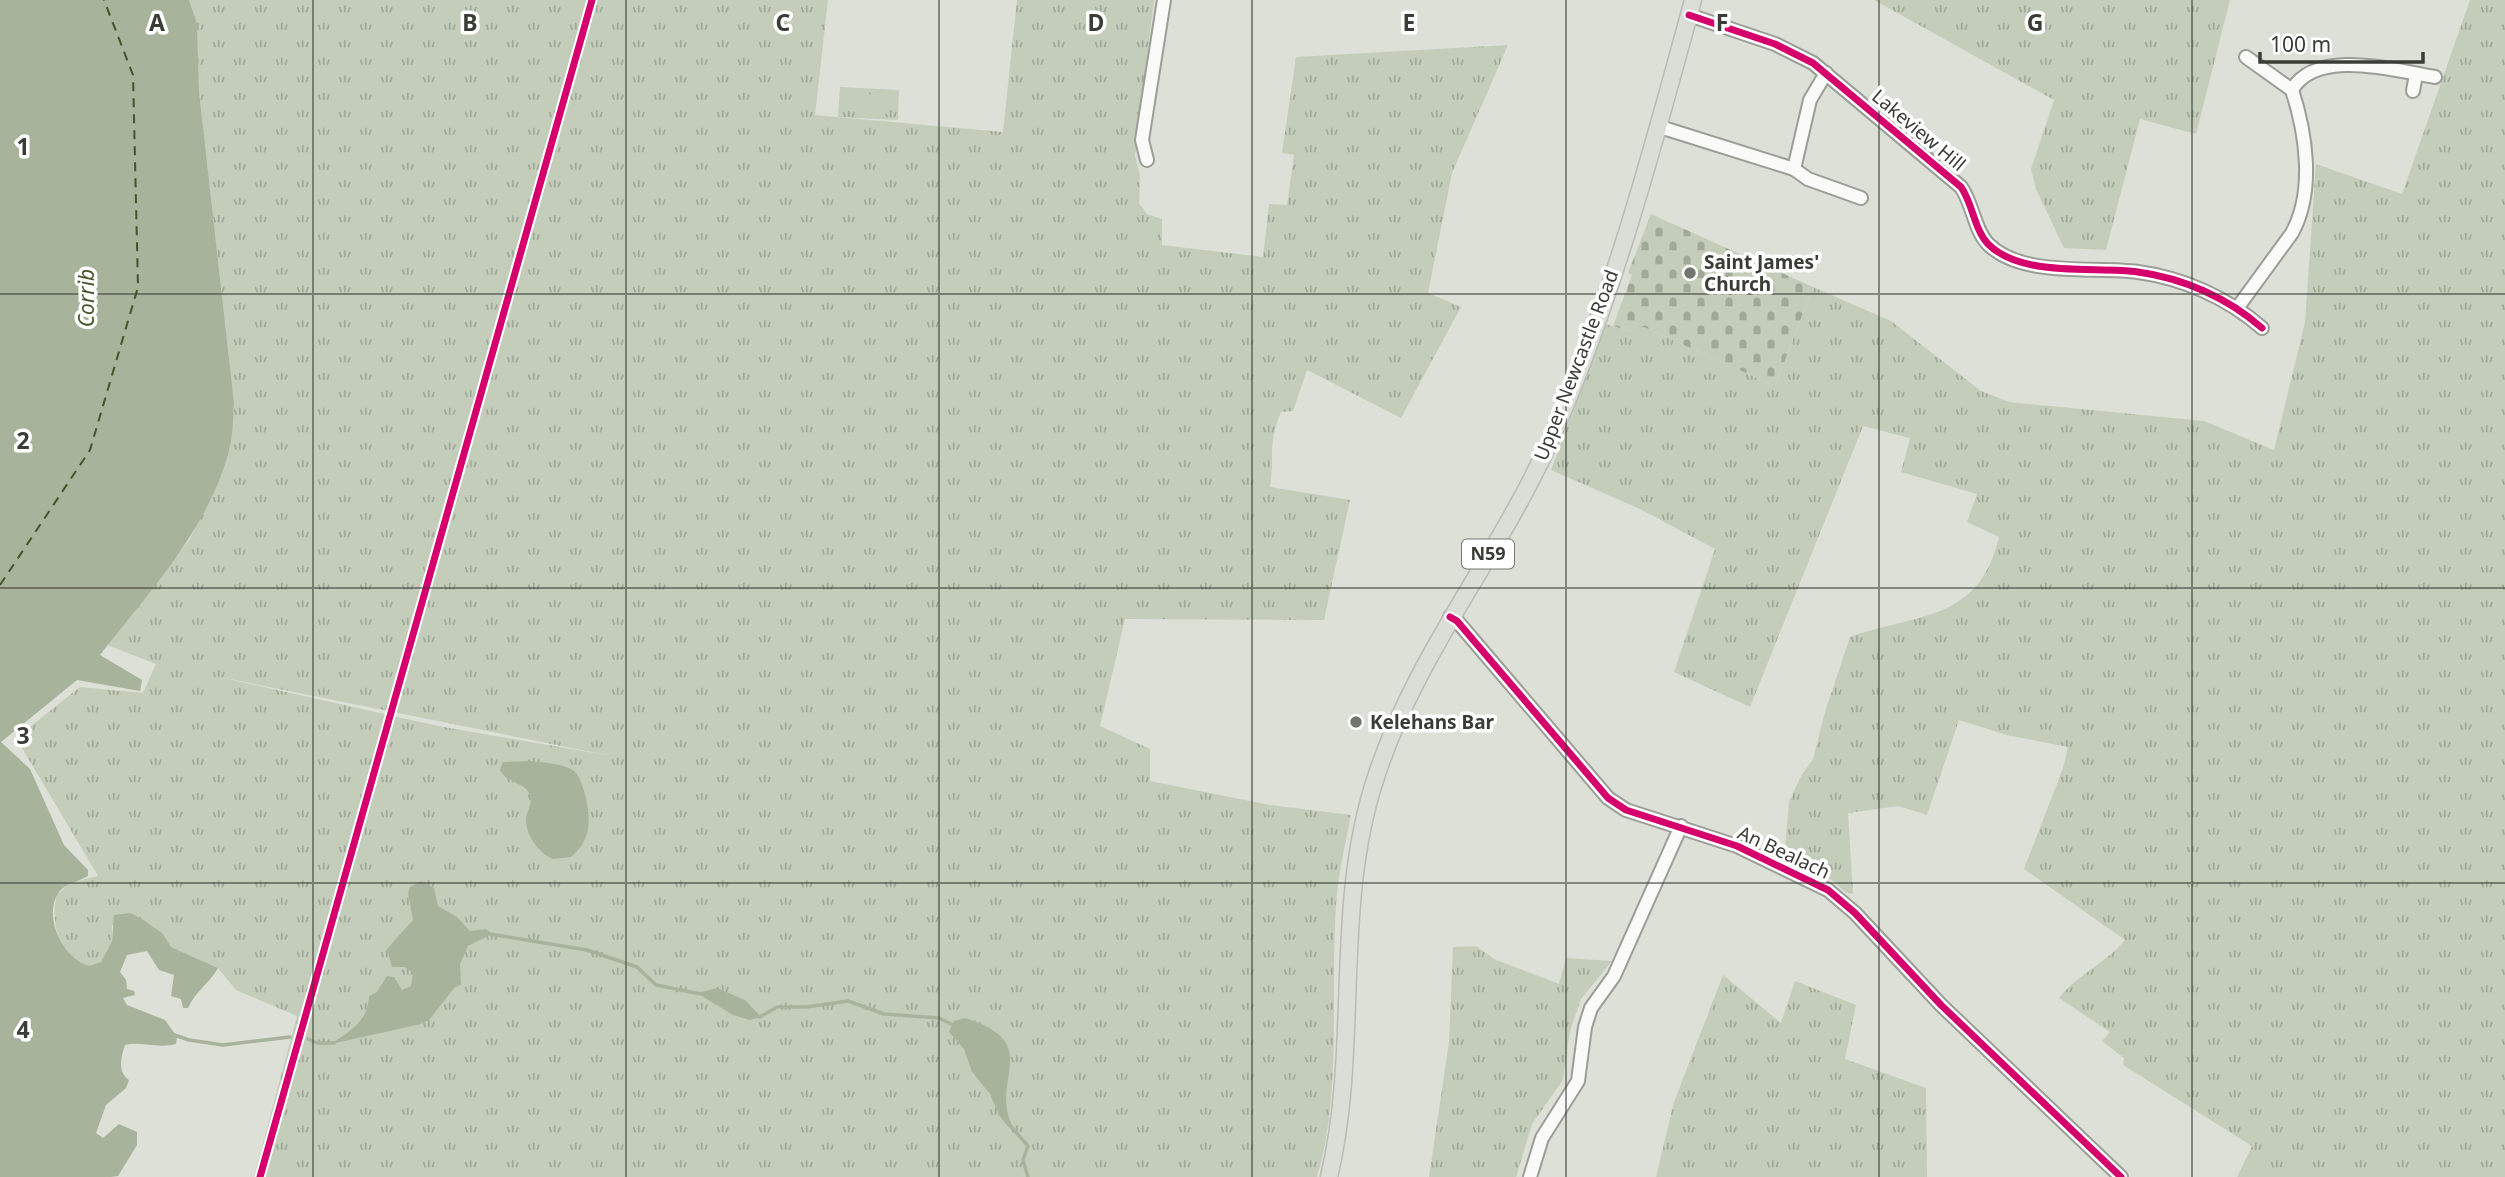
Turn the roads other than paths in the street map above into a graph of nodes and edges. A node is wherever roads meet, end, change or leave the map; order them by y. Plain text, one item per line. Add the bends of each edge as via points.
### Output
1 (1164, 0) edge
2 (1691, 7) edge
3 (2246, 57) dead end
4 (1826, 74) junction
5 (2416, 74) junction
6 (2435, 77) dead end
7 (2292, 90) junction
8 (2413, 91) dead end
9 (1657, 126) junction
10 (1147, 160) dead end
11 (1794, 169) junction
12 (1861, 198) dead end
13 (2238, 307) junction
14 (2262, 328) dead end
15 (1450, 617) junction
16 (1681, 826) junction
17 (1329, 1177) edge
18 (1530, 1177) edge
19 (2121, 1177) edge

1 - 10 street via 1142,140
2 - 4 street, Lakeview Hill via 1775,44
2 - 9 main road, Upper Newcastle Road / N59
3 - 7 street
4 - 11 street via 1810,100
4 - 13 street, Lakeview Hill via 1961,187 1983,237 1996,250 2043,266 2150,274
5 - 6 street
5 - 7 street via 2343,64 2311,73
5 - 8 street
7 - 13 street via 2302,129 2303,208 2292,233
9 - 11 street
9 - 15 main road, Upper Newcastle Road / N59 via 1614,267 1550,441
11 - 12 street via 1808,179
13 - 14 street, Lakeview Hill
15 - 16 street, An Bealach via 1608,798 1626,810
15 - 17 main road, Upper Newcastle Road / N59 via 1402,711 1376,775 1358,850 1350,908 1339,1112
16 - 18 street via 1614,976 1591,1008 1584,1027 1578,1081 1542,1138
16 - 19 street, An Bealach via 1814,881 1840,899 1941,1004

